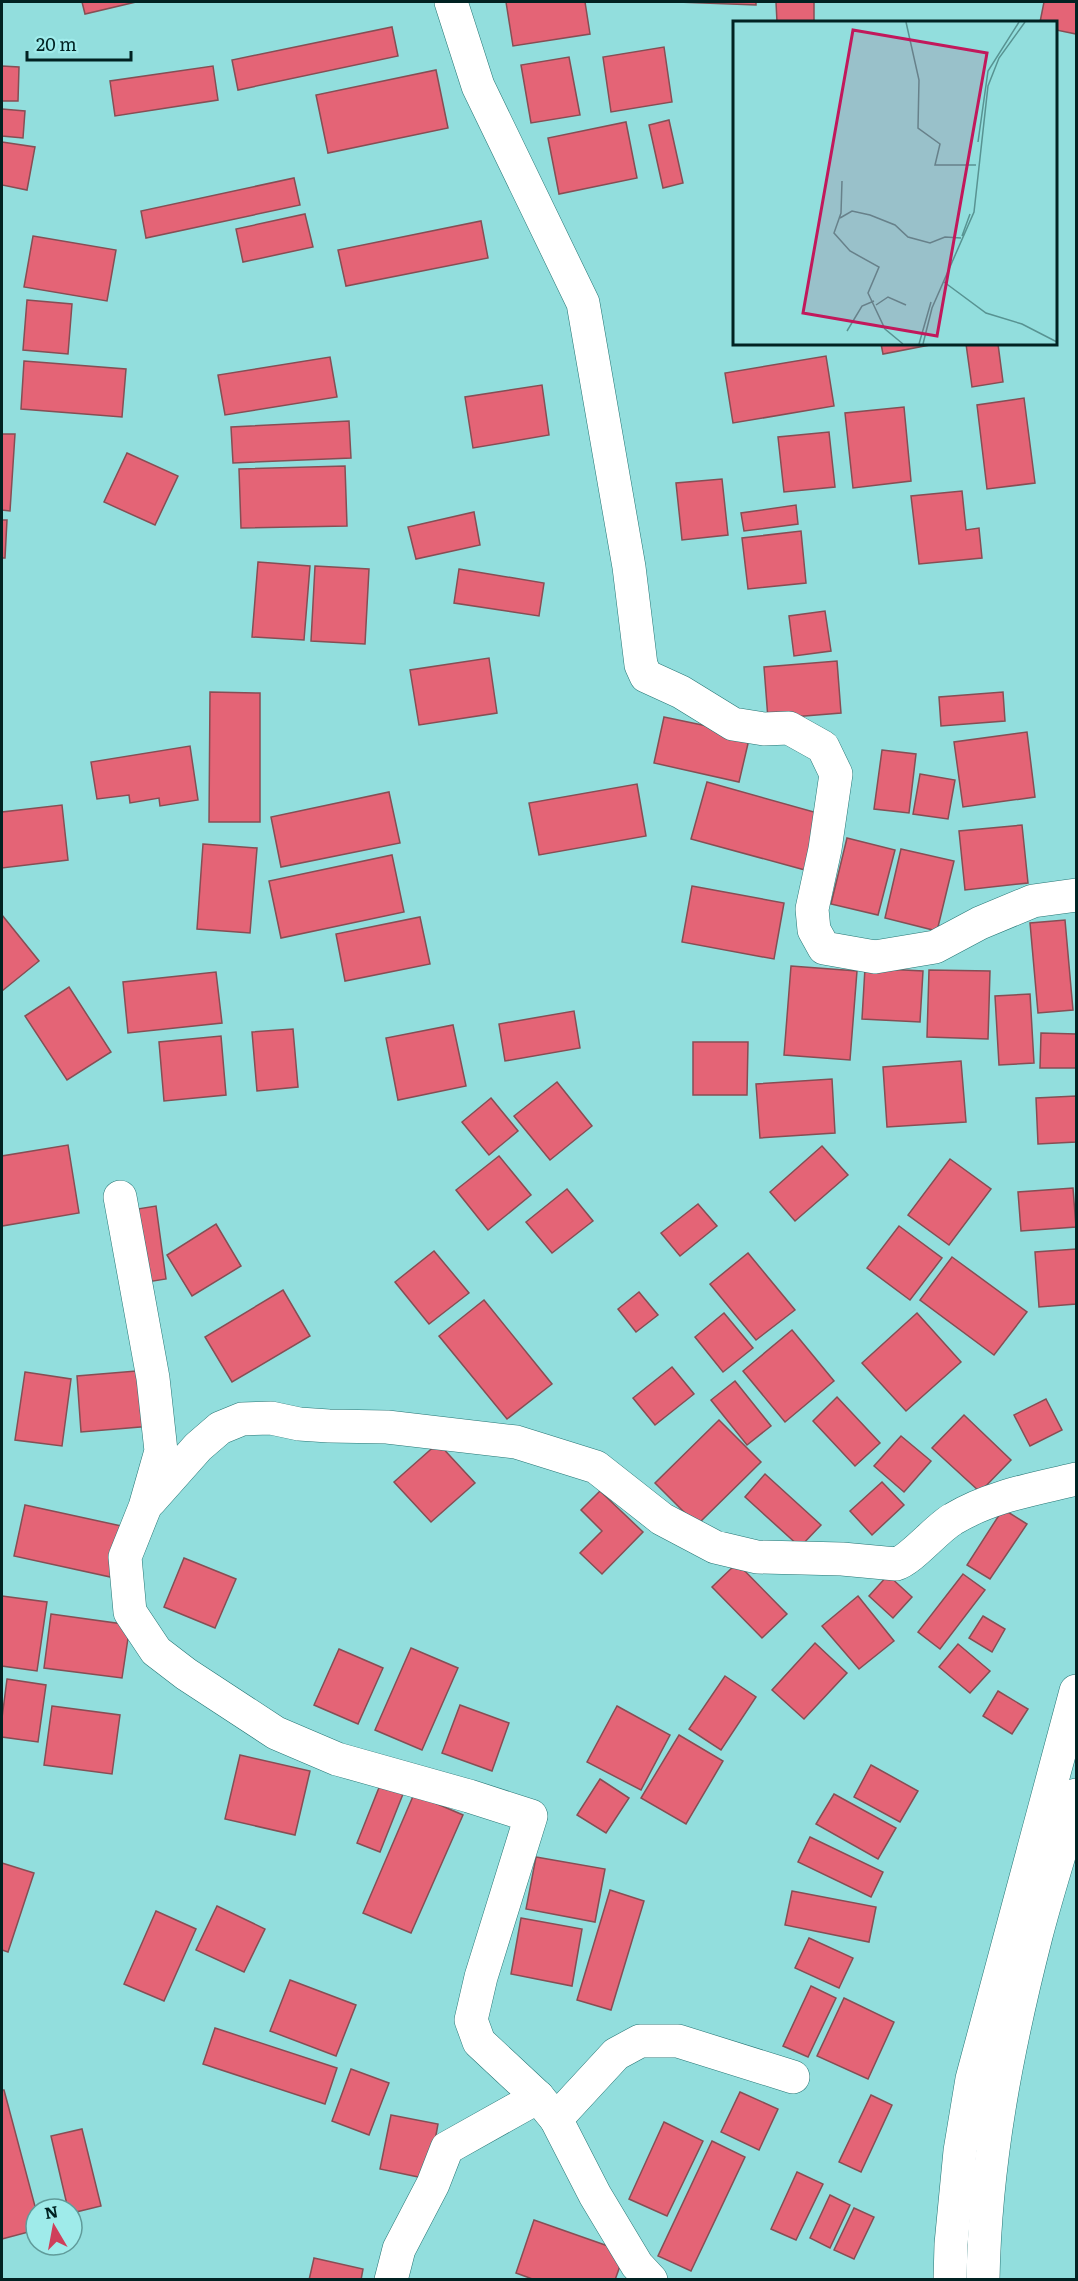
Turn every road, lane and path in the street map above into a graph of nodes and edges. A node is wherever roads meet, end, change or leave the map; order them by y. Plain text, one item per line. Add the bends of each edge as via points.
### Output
1 (451, 2) edge
2 (1077, 895) edge
3 (120, 1197) dead end
4 (1077, 1479) edge
5 (145, 1507) junction
6 (1077, 1691) edge
7 (1077, 1795) edge
8 (1069, 1851) edge
9 (793, 2077) dead end
10 (547, 2108) junction
11 (391, 2280) edge
12 (651, 2280) edge
13 (950, 2280) edge
14 (983, 2280) edge

1 - 2 street via 478,87 583,303 629,567 641,665 646,676 733,724 789,728 823,747 836,774 812,909 814,930 824,948 875,957 935,947 1033,901
3 - 5 street via 153,1378 161,1451
4 - 5 street via 1006,1495 953,1519 896,1564 757,1557 715,1547 662,1519 596,1467 516,1442 387,1427 299,1424 271,1418 242,1419 220,1428
5 - 10 street via 125,1557 130,1612 156,1651 256,1720 294,1741 337,1759 531,1816 471,2020 479,2042
6 - 13 street via 972,2079 960,2151
7 - 8 street
8 - 14 street via 1036,1934 1005,2069 992,2152
9 - 10 street via 678,2041 640,2041 616,2054
10 - 11 street via 447,2148 399,2249
10 - 12 street via 637,2265

